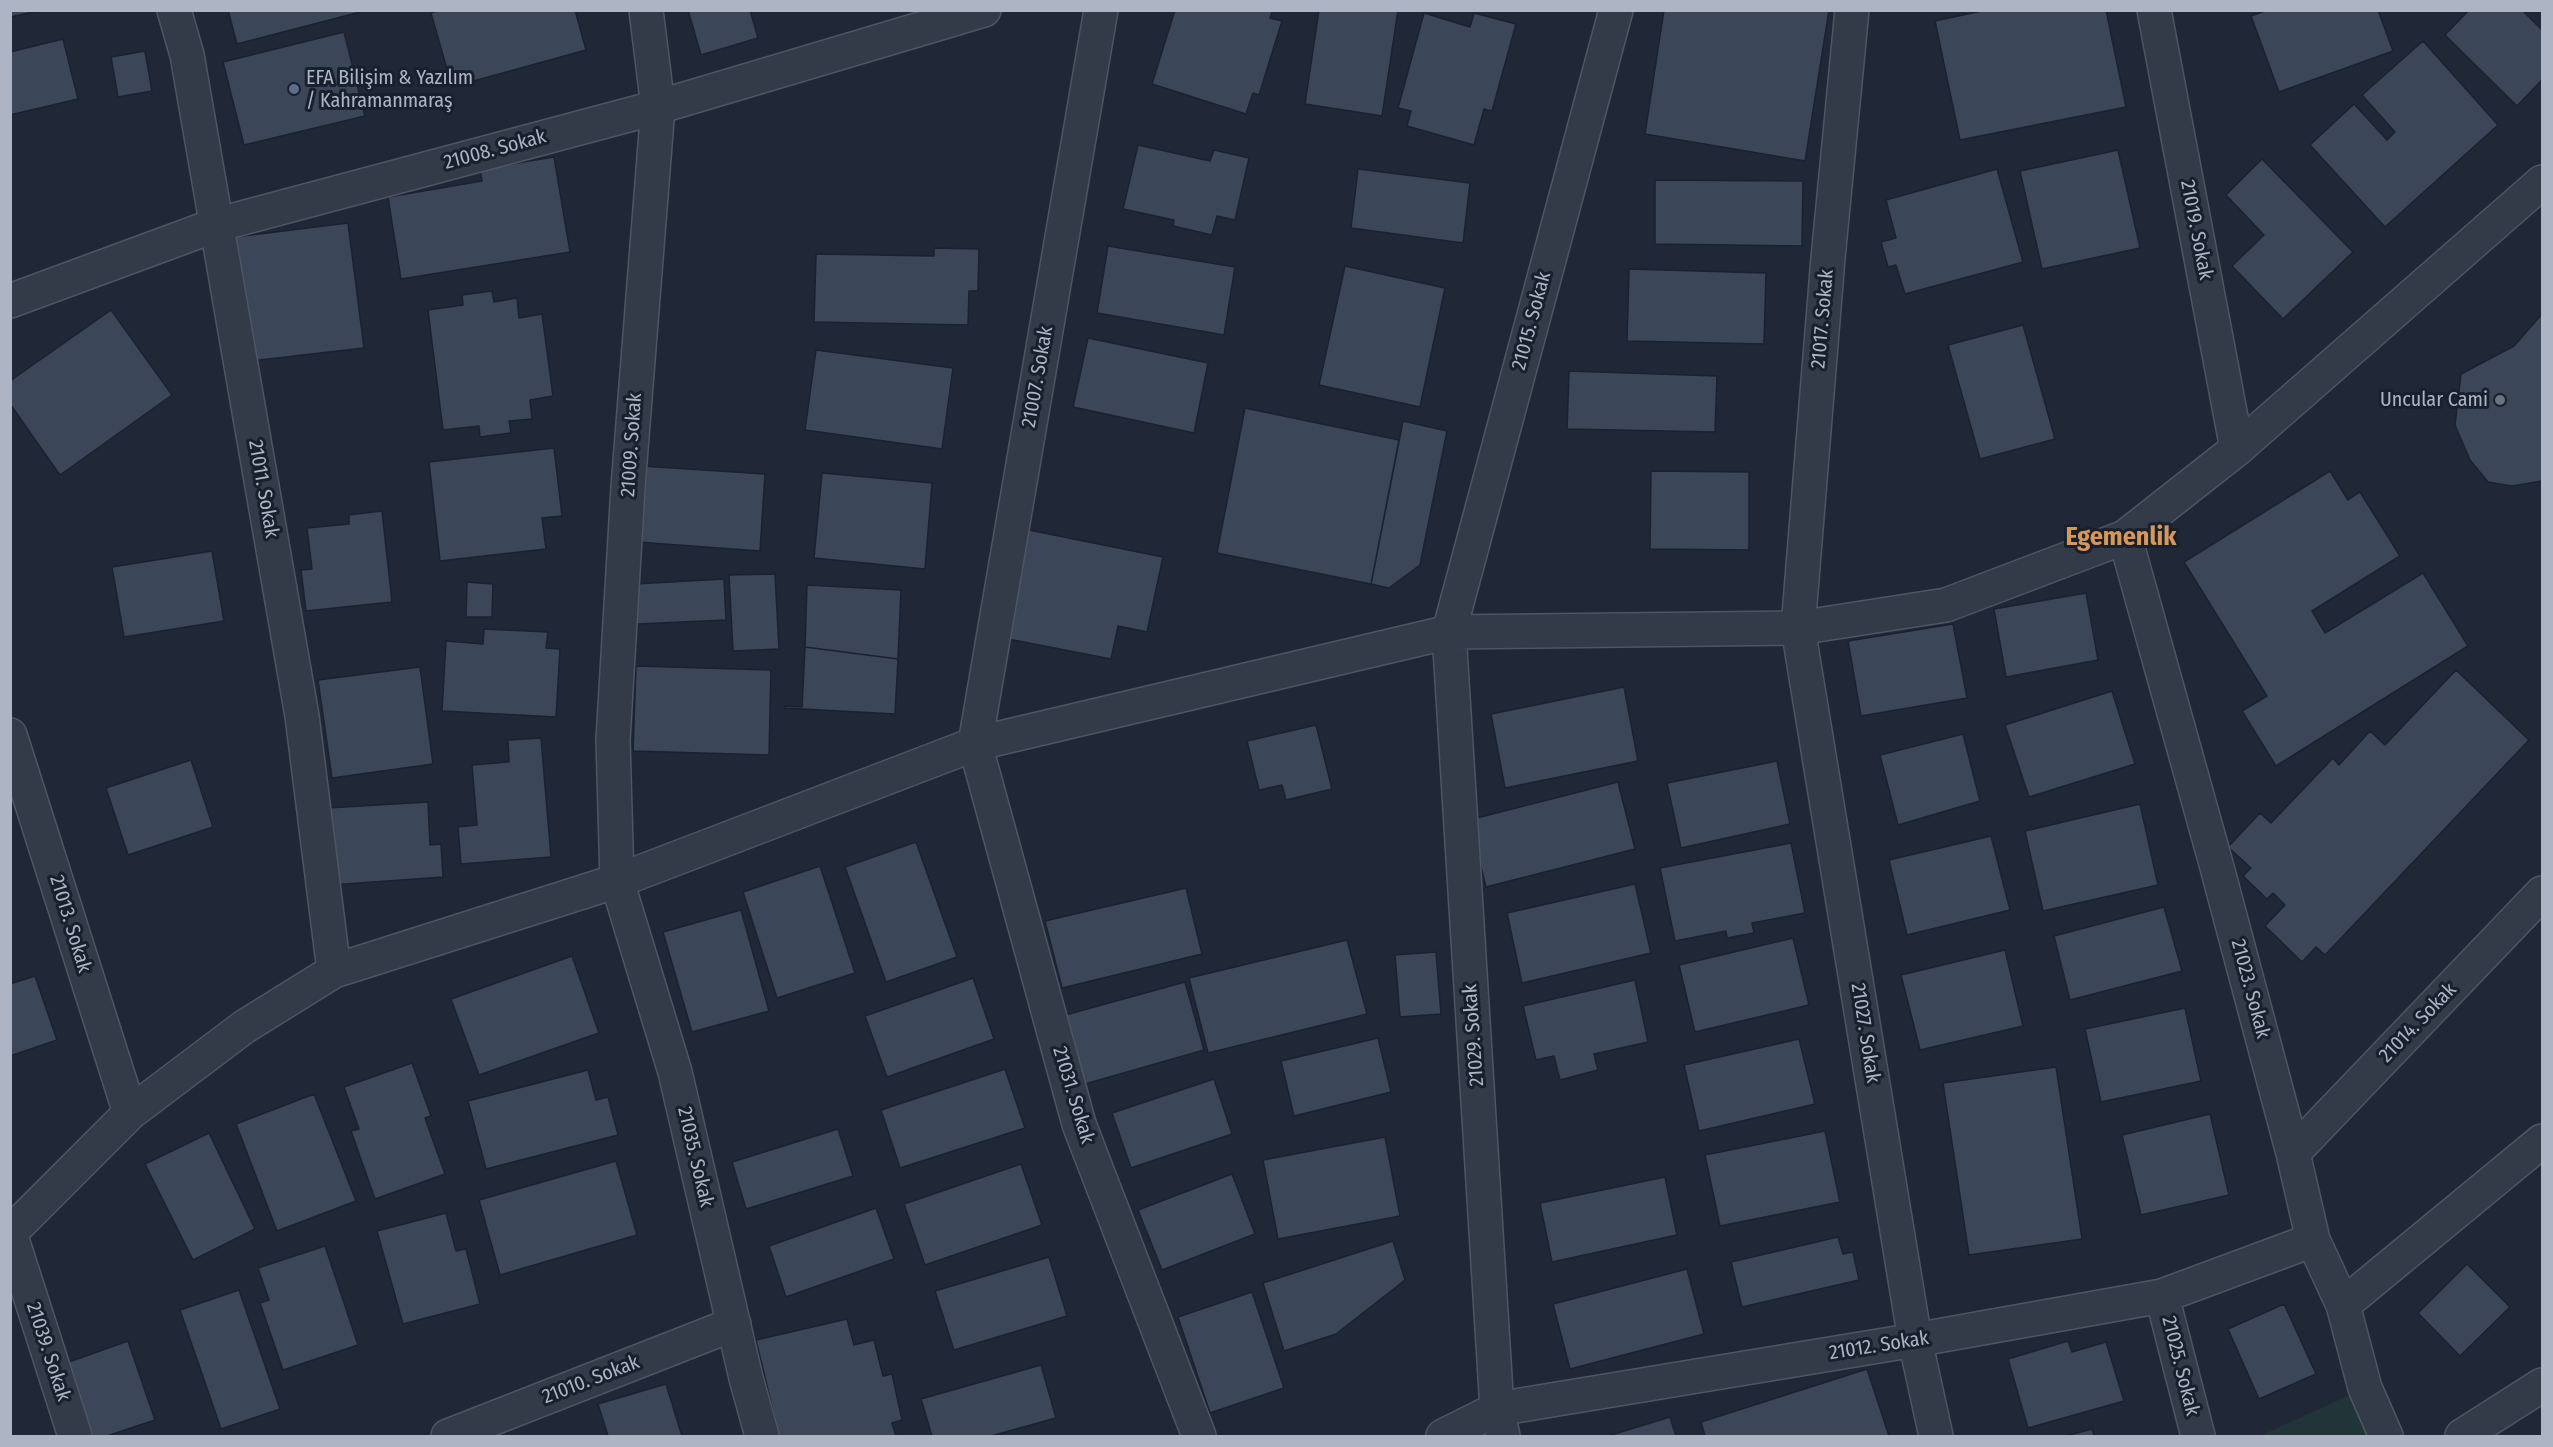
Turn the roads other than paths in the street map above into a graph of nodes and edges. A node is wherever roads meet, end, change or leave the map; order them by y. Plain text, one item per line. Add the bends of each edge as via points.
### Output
1 (174, 10) edge
2 (646, 10) edge
3 (984, 10) edge
4 (1101, 10) edge
5 (1616, 10) edge
6 (1852, 10) edge
7 (2154, 10) edge
8 (658, 107) junction
9 (2542, 182) edge
10 (216, 225) junction
11 (10, 301) edge
12 (2237, 448) junction
13 (2126, 537) junction
14 (1798, 628) junction
15 (1449, 632) junction
16 (10, 735) edge
17 (975, 744) junction
18 (617, 881) junction
19 (2542, 893) edge
20 (333, 971) junction
21 (130, 1113) junction
22 (2542, 1141) edge
23 (2293, 1153) junction
24 (10, 1233) edge
25 (2313, 1240) junction
26 (2162, 1296) junction
27 (2343, 1305) junction
28 (734, 1324) junction
29 (1915, 1340) junction
30 (2542, 1385) edge
31 (1500, 1423) edge
32 (75, 1437) edge
33 (448, 1437) edge
34 (762, 1437) edge
35 (1199, 1437) edge
36 (1443, 1437) edge
37 (1936, 1437) edge
38 (2198, 1437) edge
39 (2386, 1437) edge
40 (2462, 1437) edge

1 - 10 street, 21011. Sokak via 187,55
2 - 8 street, 21009. Sokak
3 - 8 street, 21008. Sokak
4 - 17 street, 21007. Sokak
5 - 15 street, 21015. Sokak
6 - 14 street, 21017. Sokak
7 - 12 street, 21019. Sokak
8 - 10 street, 21008. Sokak
8 - 18 street, 21009. Sokak via 613,740
9 - 12 street
10 - 11 street, 21008. Sokak
10 - 20 street, 21011. Sokak via 302,716
12 - 13 street
13 - 14 street via 1946,605
13 - 23 street, 21023. Sokak
14 - 15 street
14 - 29 street, 21027. Sokak
15 - 17 street
15 - 31 street, 21029. Sokak
16 - 21 street, 21013. Sokak
17 - 18 street
17 - 35 street, 21031. Sokak via 1079,1124
18 - 20 street
18 - 28 street, 21035. Sokak via 675,1072
19 - 23 street, 21014. Sokak
20 - 21 street via 244,1027
21 - 24 street
22 - 27 street
23 - 25 street, 21023. Sokak
24 - 32 street, 21039. Sokak
25 - 26 street, 21012. Sokak
25 - 27 street, 21023. Sokak
26 - 29 street, 21012. Sokak
26 - 38 street, 21025. Sokak
27 - 39 street, 21023. Sokak via 2365,1388
28 - 33 street, 21010. Sokak
28 - 34 street, 21035. Sokak
29 - 31 street, 21012. Sokak
29 - 37 street, 21027. Sokak
30 - 40 street
31 - 36 street, 21012. Sokak

